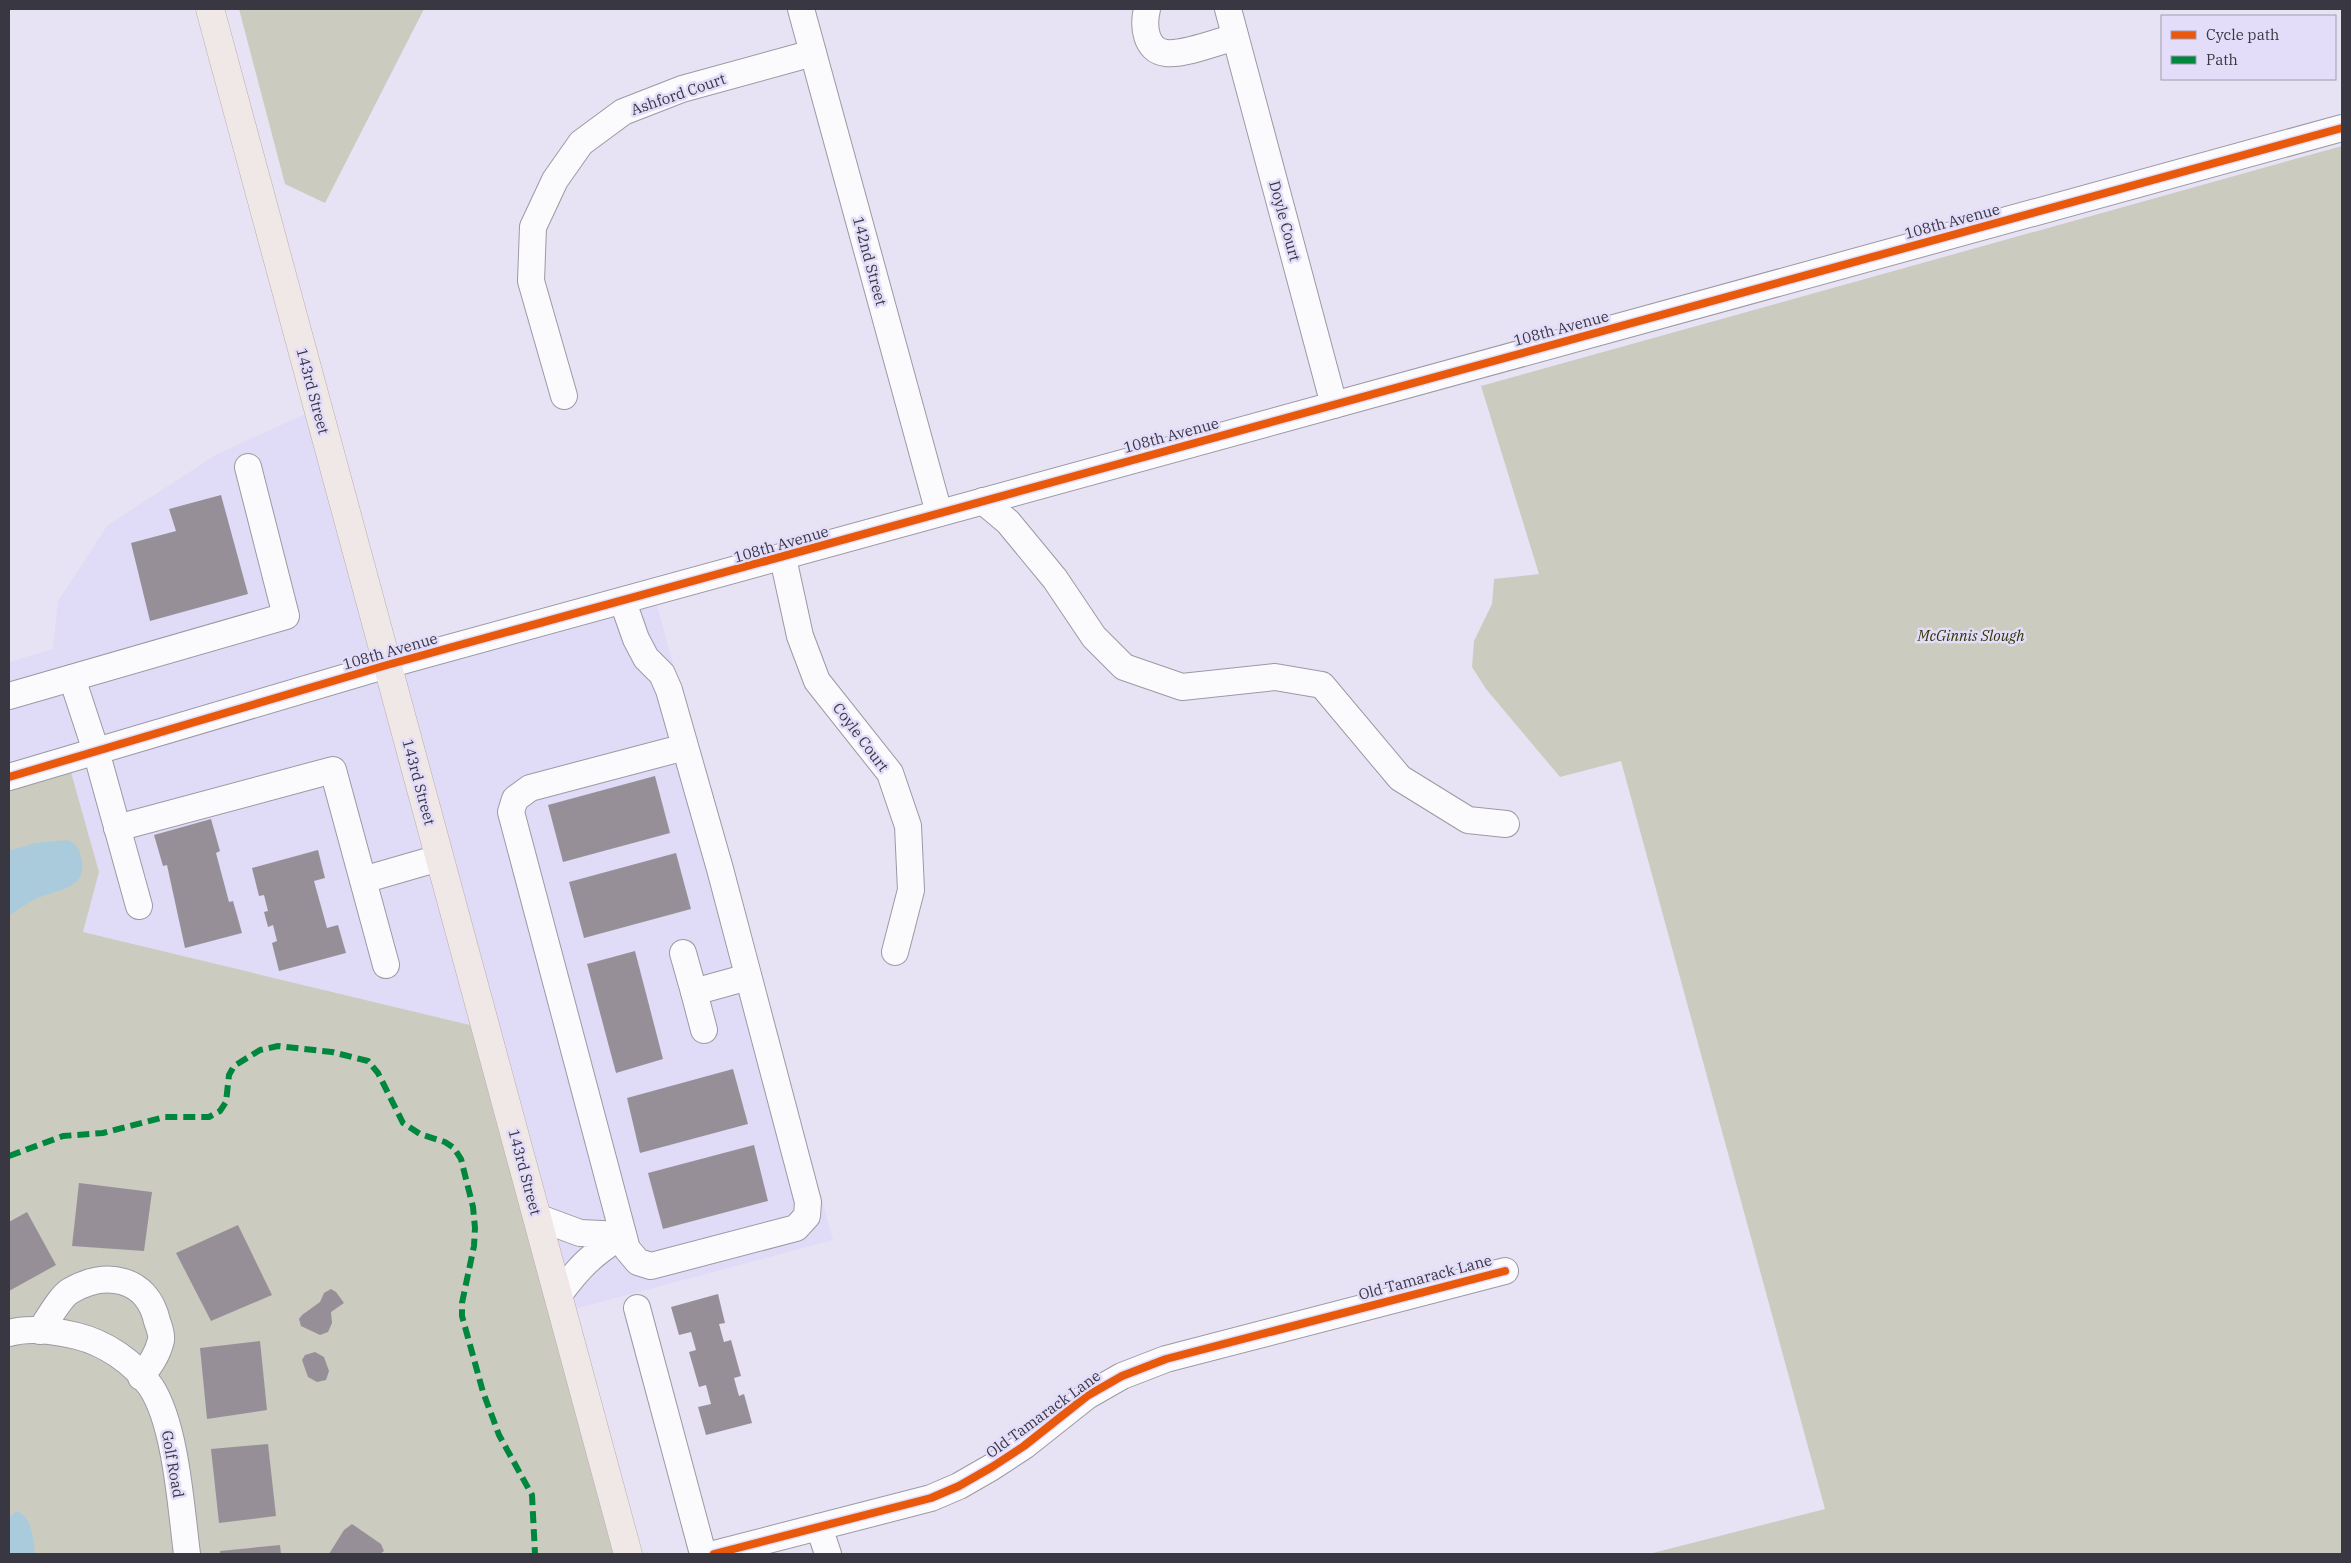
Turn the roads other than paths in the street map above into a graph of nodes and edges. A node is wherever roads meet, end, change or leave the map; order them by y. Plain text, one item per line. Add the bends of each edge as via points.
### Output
1 (210, 9) edge
2 (801, 9) edge
3 (1147, 9) edge
4 (1228, 9) edge
5 (1235, 37) junction
6 (813, 53) junction
7 (2342, 128) edge
8 (564, 396) dead end
9 (1334, 405) junction
10 (248, 467) dead end
11 (984, 501) junction
12 (939, 513) junction
13 (783, 558) junction
14 (623, 602) junction
15 (387, 665) junction
16 (72, 678) junction
17 (9, 696) edge
18 (685, 747) junction
19 (96, 751) junction
20 (9, 776) edge
21 (1506, 824) dead end
22 (117, 828) junction
23 (439, 858) junction
24 (363, 880) junction
25 (139, 906) dead end
26 (895, 952) dead end
27 (683, 953) dead end
28 (386, 965) dead end
29 (748, 977) junction
30 (694, 992) junction
31 (704, 1030) dead end
32 (536, 1217) junction
33 (623, 1235) junction
34 (1505, 1270) dead end
35 (558, 1296) junction
36 (637, 1308) dead end
37 (40, 1331) junction
38 (9, 1333) edge
39 (141, 1377) junction
40 (819, 1527) junction
41 (187, 1554) edge
42 (628, 1554) edge
43 (715, 1554) edge
44 (828, 1554) edge

1 - 15 main road, 143rd Street
2 - 6 street, 142nd Street
3 - 5 street via 1144,23 1147,35 1153,48 1166,54
4 - 5 street, Doyle Court
5 - 9 street, Doyle Court
6 - 8 street, Ashford Court via 674,92 623,112 581,143 555,180 533,227 531,281
6 - 12 street, 142nd Street
7 - 9 street, 108th Avenue
9 - 11 street, 108th Avenue
10 - 16 street via 286,616
11 - 12 street, 108th Avenue
11 - 21 street via 1008,522 1055,578 1094,637 1124,667 1182,687 1275,676 1322,686 1400,778 1468,820
12 - 13 street, 108th Avenue
13 - 14 street, 108th Avenue
13 - 26 street, Coyle Court via 800,636 817,681 890,773 908,826 911,890
14 - 15 street, 108th Avenue
14 - 18 street via 636,639 646,658 662,674 669,690
15 - 19 street, 108th Avenue
15 - 23 main road, 143rd Street
16 - 17 street
16 - 19 street
18 - 29 street
18 - 33 street via 530,788 515,799 511,812
19 - 20 street, 108th Avenue
19 - 22 street
22 - 24 street via 333,770
22 - 25 street
23 - 24 street
23 - 32 main road, 143rd Street
24 - 28 street
27 - 30 street
29 - 30 street
29 - 33 street via 808,1202 808,1216 796,1228 650,1266 638,1262 627,1250
30 - 31 street
32 - 33 street via 580,1233
32 - 35 main road, 143rd Street
33 - 35 street via 595,1252
34 - 40 street, Old Tamarack Lane via 1166,1359 1136,1370 1086,1396 1024,1446 959,1486 930,1498
35 - 42 main road, 143rd Street
36 - 43 street
37 - 38 street, Golf Road
37 - 39 street, Golf Road via 55,1330 94,1340 126,1360
37 - 39 street via 68,1292 99,1280 120,1280 142,1290 156,1313 161,1338 154,1359
39 - 41 street, Golf Road via 151,1387 168,1428
40 - 43 street, Old Tamarack Lane
40 - 44 street

